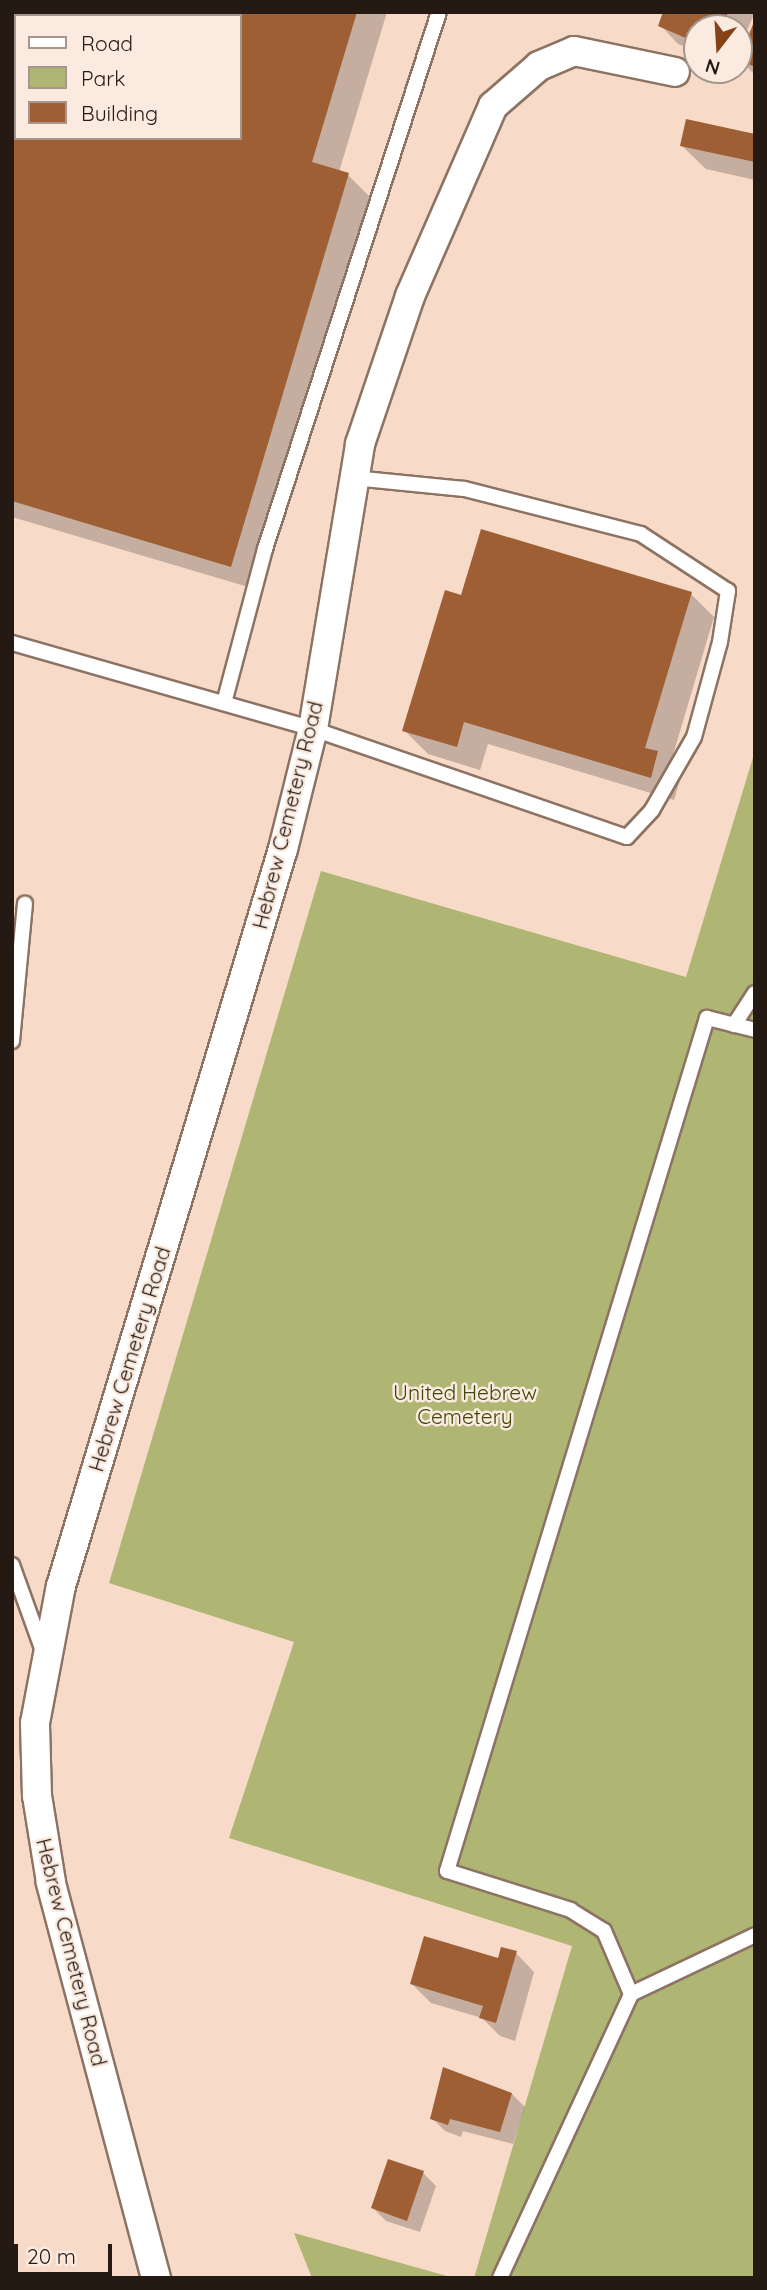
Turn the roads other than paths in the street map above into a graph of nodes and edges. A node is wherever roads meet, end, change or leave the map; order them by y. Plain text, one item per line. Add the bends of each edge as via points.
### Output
1 (439, 12) edge
2 (675, 72) dead end
3 (354, 478) junction
4 (12, 643) edge
5 (224, 703) junction
6 (313, 729) junction
7 (25, 904) dead end
8 (755, 993) edge
9 (734, 1025) junction
10 (755, 1030) edge
11 (12, 1041) edge
12 (12, 1565) edge
13 (45, 1659) junction
14 (755, 1935) edge
15 (631, 1994) junction
16 (156, 2278) edge
17 (500, 2278) edge

1 - 5 lane via 265,549
2 - 3 street, Hebrew Cemetery Road via 574,51 538,66 493,106 410,296 360,444
3 - 6 street, Hebrew Cemetery Road
3 - 6 lane via 464,489 641,534 728,591 720,642 694,737 652,810 628,837
4 - 5 lane
5 - 6 lane
6 - 13 street, Hebrew Cemetery Road via 283,849 61,1586
7 - 11 lane
8 - 9 lane
9 - 10 lane
9 - 15 lane via 707,1018 447,1871 571,1910 604,1931
12 - 13 lane
13 - 16 street, Hebrew Cemetery Road via 35,1723 36,1772 51,1882
14 - 15 lane
15 - 17 lane

